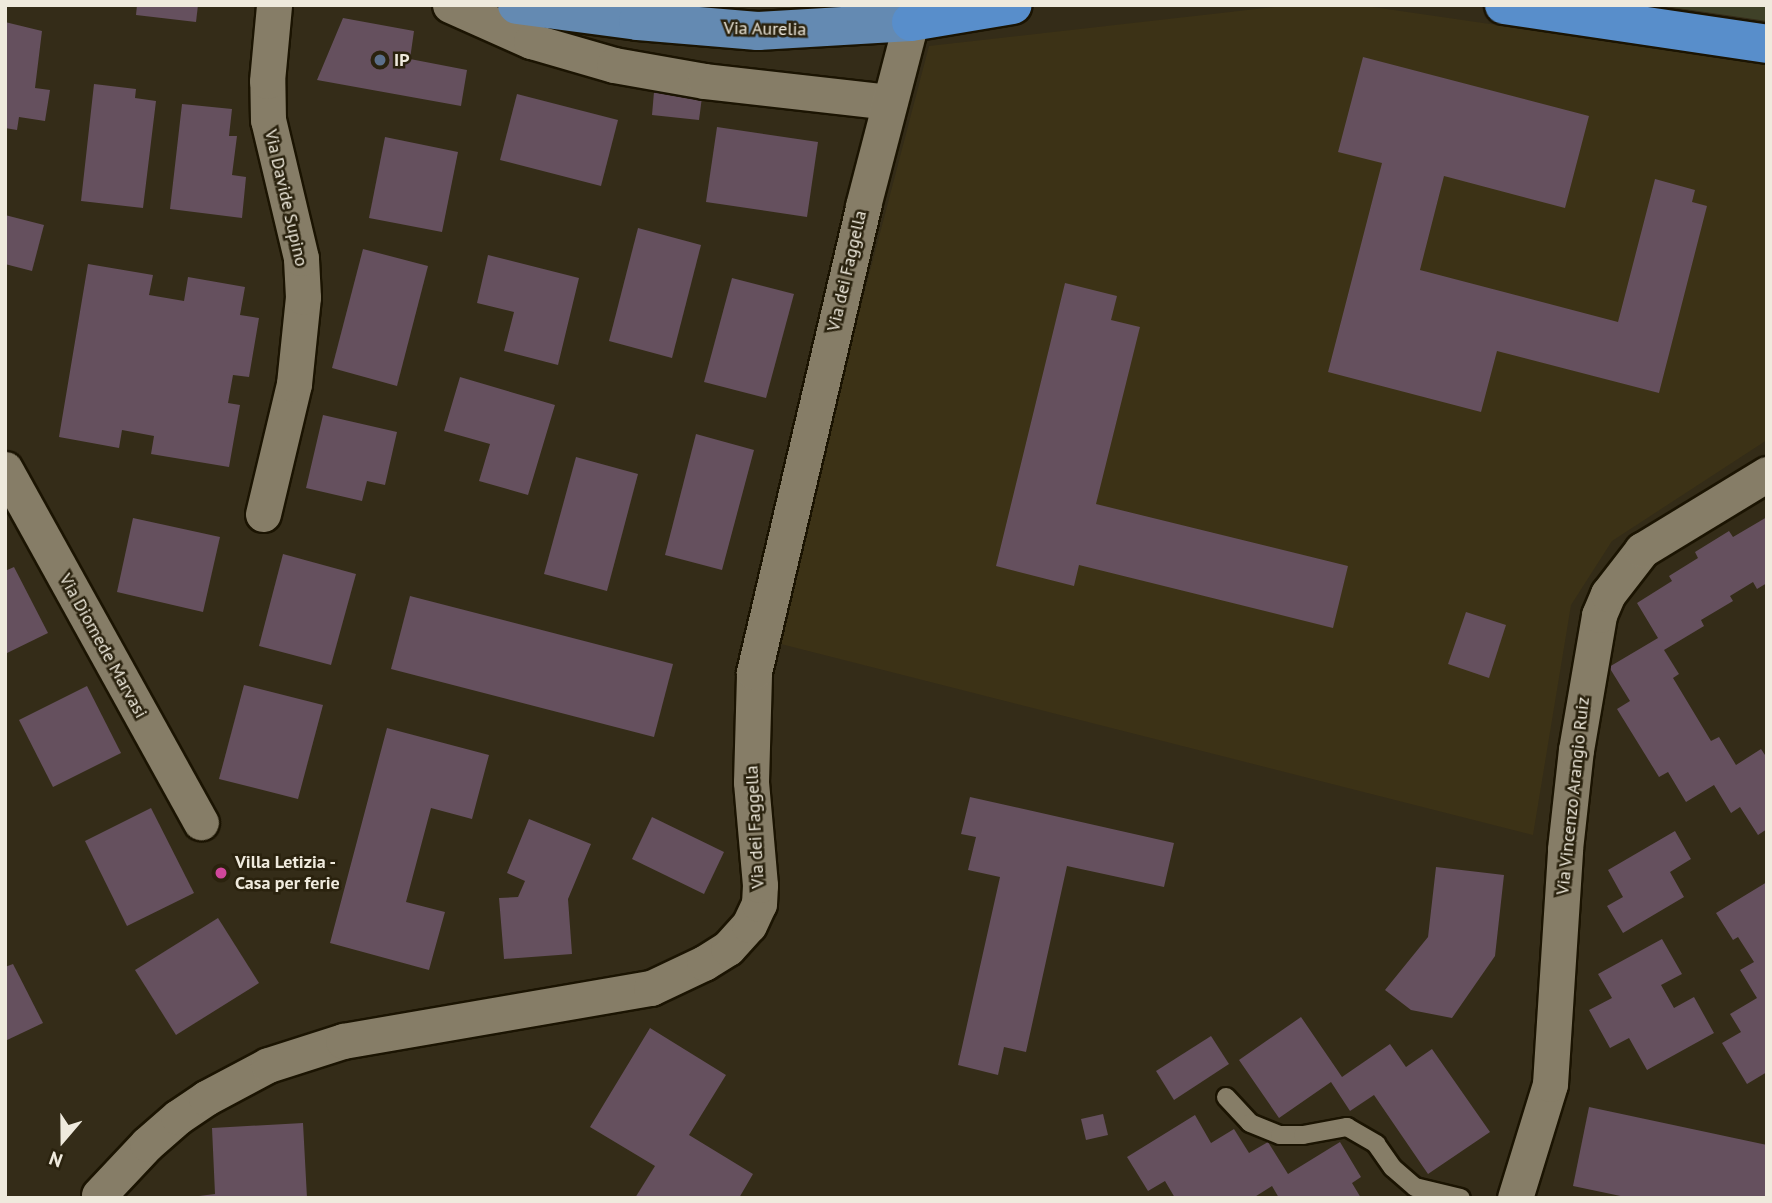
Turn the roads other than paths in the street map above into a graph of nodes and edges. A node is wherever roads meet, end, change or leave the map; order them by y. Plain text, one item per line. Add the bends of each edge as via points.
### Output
1 (274, 5) edge
2 (450, 5) edge
3 (517, 5) edge
4 (1013, 5) edge
5 (1504, 5) edge
6 (911, 22) junction
7 (1767, 44) edge
8 (889, 102) junction
9 (5, 469) edge
10 (1767, 474) edge
11 (263, 514) dead end
12 (201, 822) dead end
13 (1226, 1097) dead end
14 (99, 1195) dead end
15 (1461, 1198) edge
16 (1515, 1198) edge

1 - 11 street, Via Davide Supino via 268,120 302,258 303,297 294,384
2 - 8 street via 531,41 614,65 705,81
3 - 6 main road, Via Aurelia via 638,22 758,31
4 - 6 highway, Via Aurelia
5 - 7 highway
6 - 8 street, Via dei Faggella
8 - 14 street, Via dei Faggella via 754,673 751,782 761,885 759,904 749,925 728,948 651,988 343,1041 268,1065 178,1117
9 - 12 street, Via Diomede Marvasi
10 - 16 street, Via Vincenzo Arangio Ruiz via 1643,550 1608,594 1599,615 1565,849 1550,1084
13 - 15 lane via 1250,1123 1280,1135 1347,1127 1376,1144 1393,1168 1415,1187

